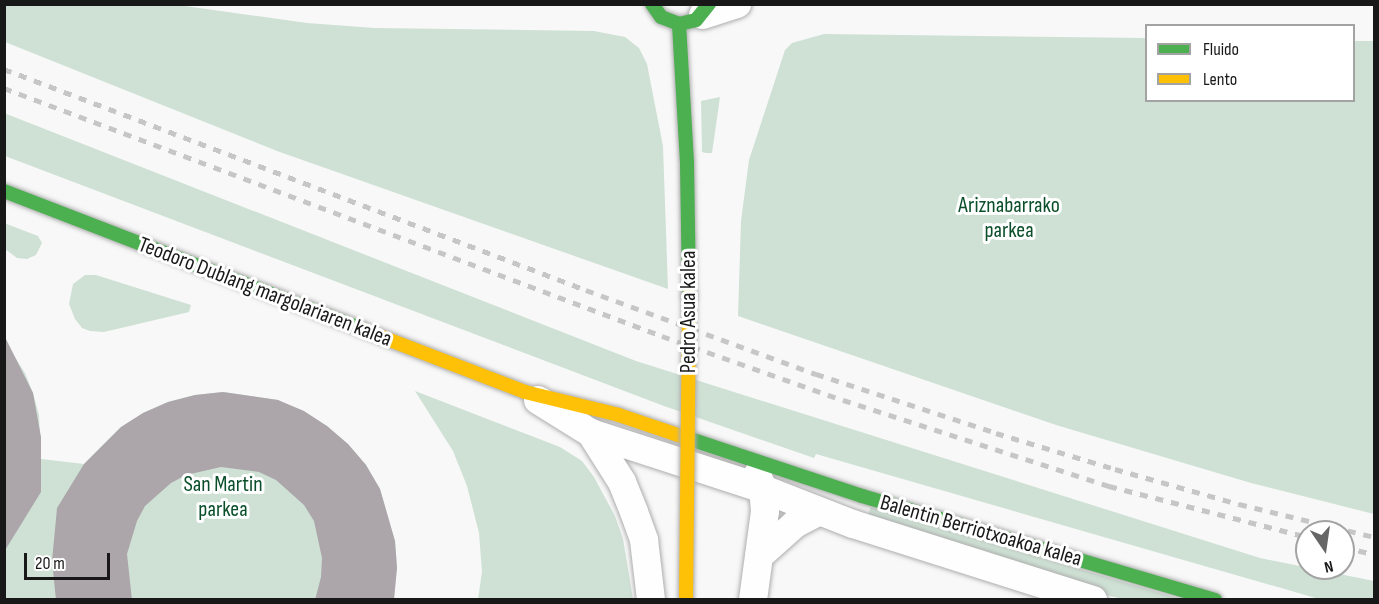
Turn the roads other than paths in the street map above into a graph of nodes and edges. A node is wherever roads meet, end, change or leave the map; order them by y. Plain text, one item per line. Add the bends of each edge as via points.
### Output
1 (652, 4) edge
2 (737, 4) edge
3 (697, 14) edge
4 (4, 191) edge
5 (525, 392) junction
6 (591, 433) junction
7 (748, 459) junction
8 (764, 489) junction
9 (819, 511) junction
10 (759, 556) junction
11 (686, 599) edge
12 (651, 600) edge
13 (753, 600) edge
14 (1093, 600) edge
15 (1215, 600) edge

1 - 3 street via 661,17
2 - 3 street
3 - 11 street, Pedro Asua kalea, bridge via 687,164
4 - 5 street, Teodoro Dublang margolariaren kalea
5 - 6 street, Teodoro Dublang margolariaren kalea
5 - 7 street, Teodoro Dublang margolariaren kalea via 619,415
6 - 8 street, Teodoro Dublang margolariaren kalea
6 - 12 street via 622,482 634,512 644,540
7 - 8 street
7 - 15 street, Balentin Berriotxoakoa kalea
8 - 9 street, Balentin Berriotxoakoa kalea
8 - 10 street via 764,530
9 - 10 street via 795,524
9 - 14 street, Balentin Berriotxoakoa kalea
10 - 13 street

